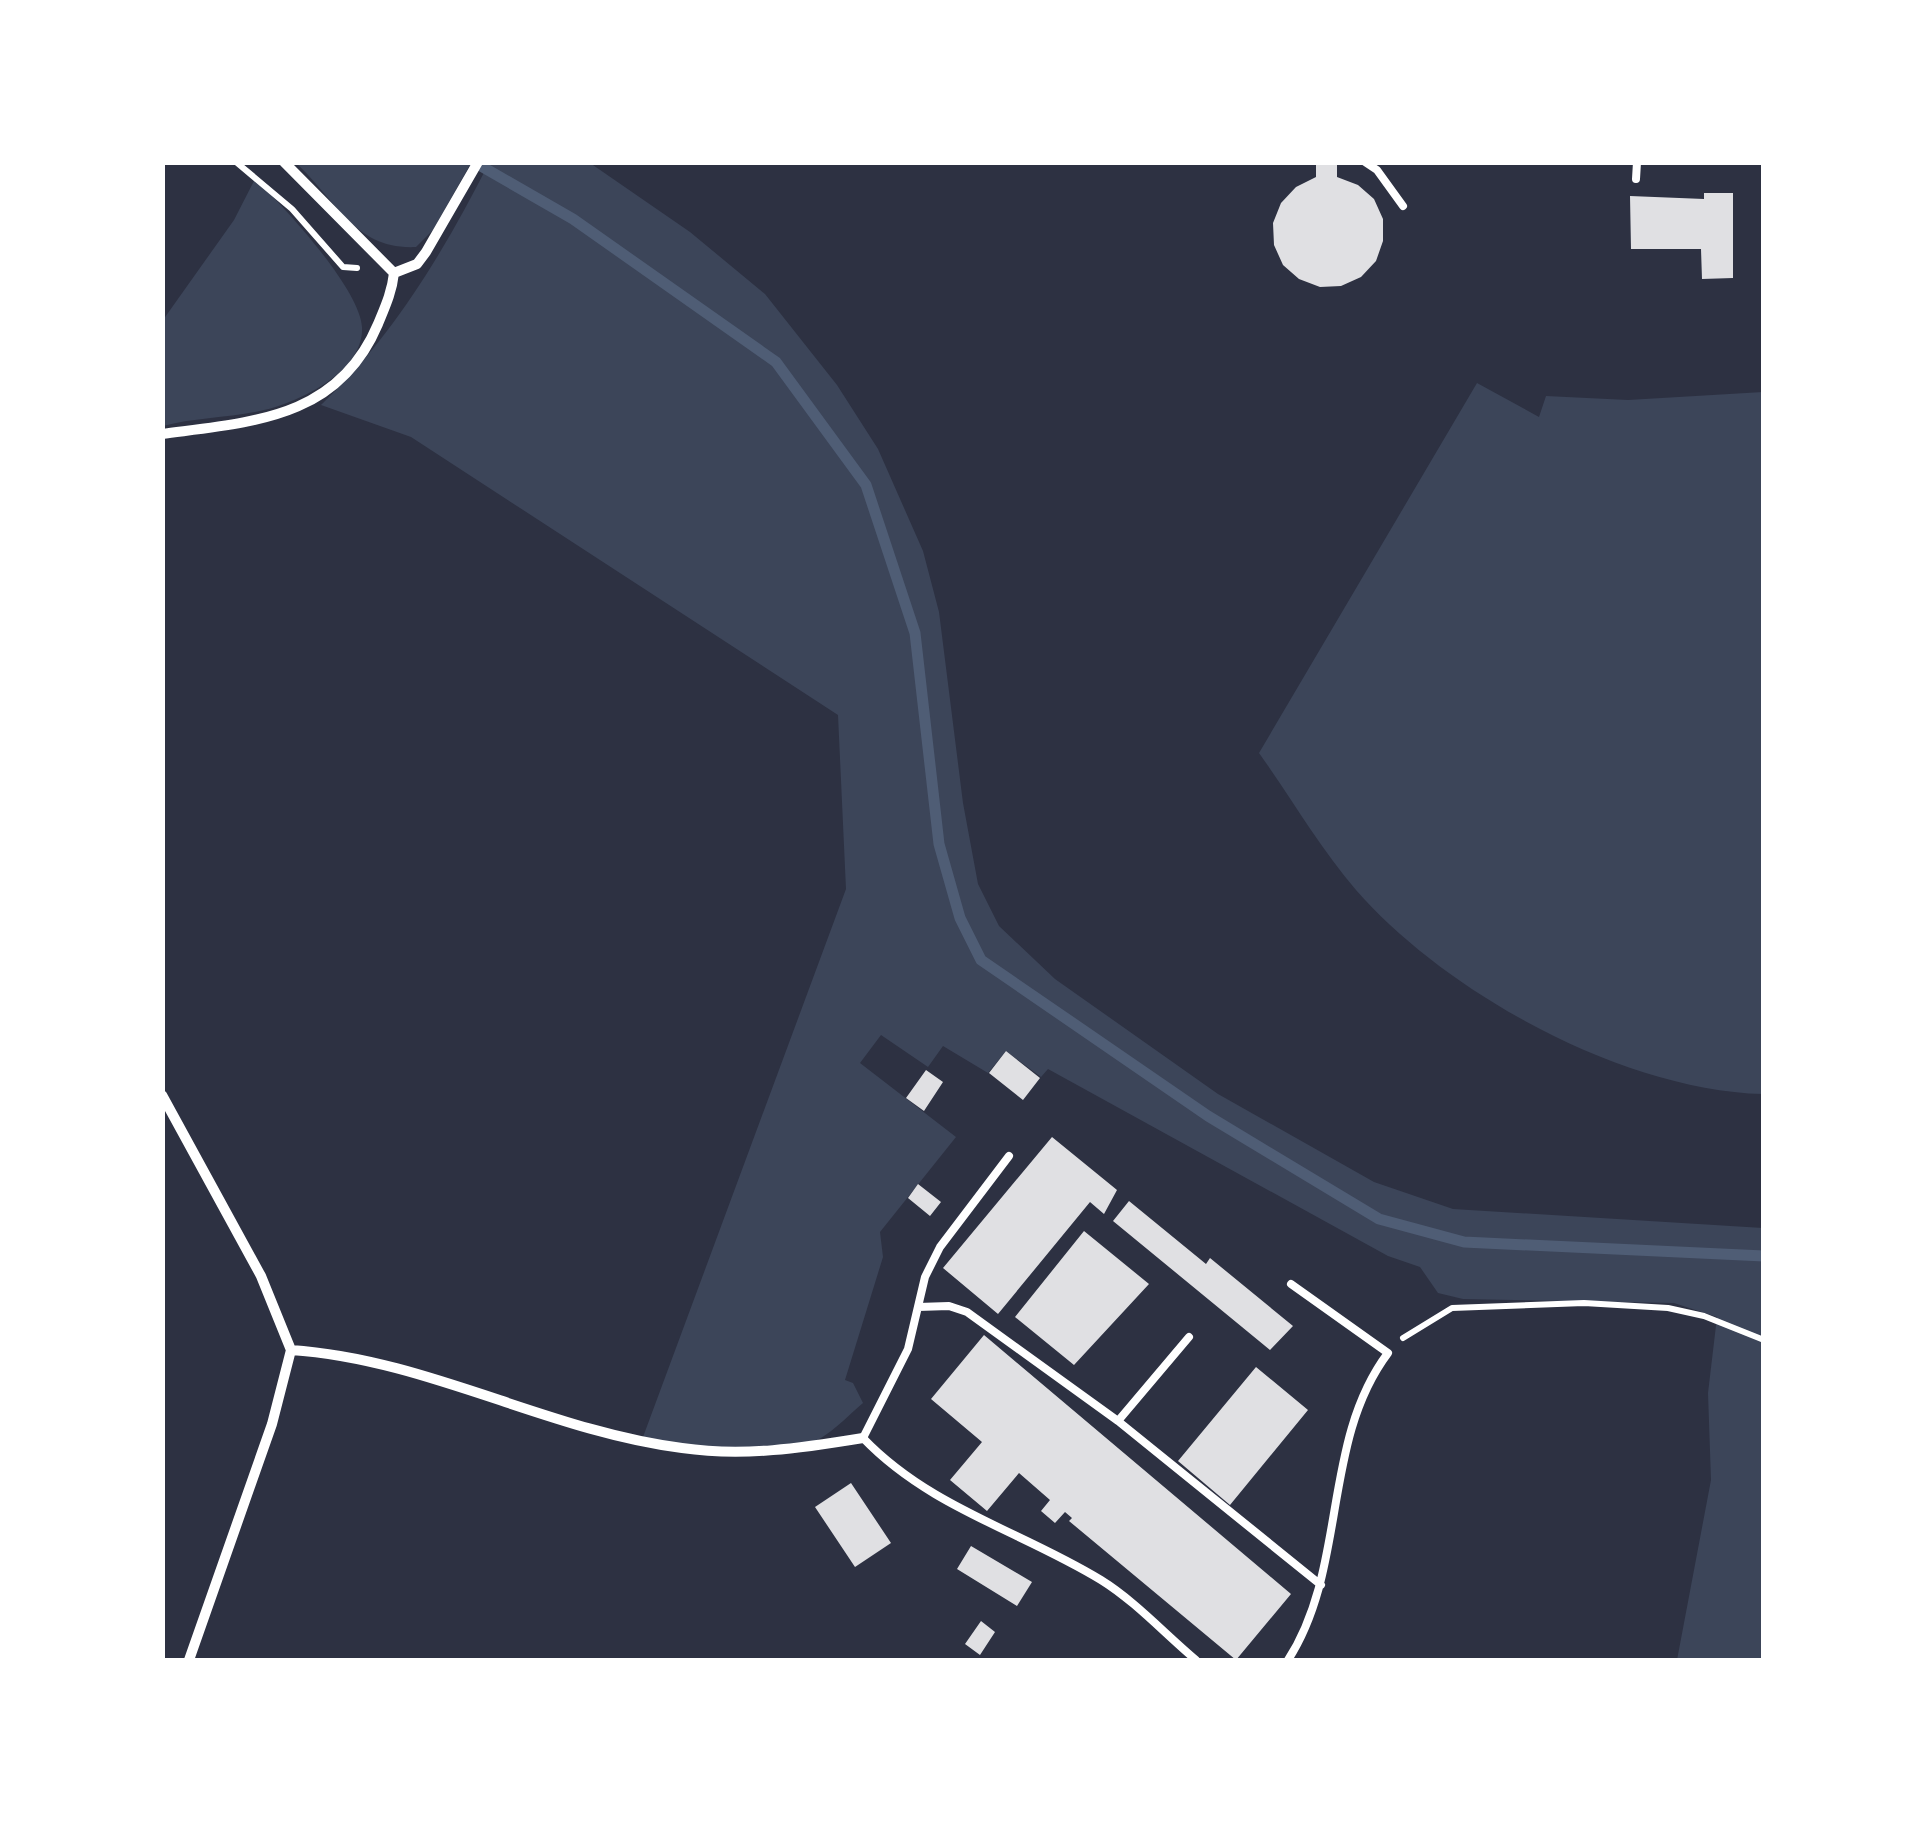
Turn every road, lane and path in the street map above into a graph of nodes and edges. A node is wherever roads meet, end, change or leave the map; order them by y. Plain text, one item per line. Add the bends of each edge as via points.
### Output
1 (284, 162) edge
2 (478, 162) edge
3 (1366, 162) edge
4 (1637, 162) edge
5 (1636, 179) dead end
6 (1403, 206) dead end
7 (394, 273) junction
8 (162, 434) edge
9 (162, 1095) edge
10 (1008, 1156) dead end
11 (1291, 1284) dead end
12 (918, 1307) junction
13 (1189, 1336) dead end
14 (1764, 1340) edge
15 (291, 1350) junction
16 (1388, 1353) junction
17 (1118, 1422) junction
18 (864, 1438) junction
19 (1321, 1585) junction
20 (189, 1660) edge
21 (1196, 1660) edge
22 (1288, 1660) edge

1 - 7 street
2 - 7 street via 416,264
3 - 6 lane
4 - 5 lane
7 - 8 street via 365,350 350,373 317,398 278,415
9 - 15 street via 261,1276
10 - 12 lane via 940,1248
11 - 16 lane
12 - 17 lane via 967,1312
12 - 18 lane via 908,1349
13 - 17 lane
14 - 16 path via 1668,1308 1480,1304 1438,1312
15 - 18 street via 388,1364 584,1427 678,1448 736,1454
15 - 20 street via 272,1424
16 - 19 lane via 1370,1377 1351,1428
17 - 19 lane
18 - 21 lane via 938,1500 1104,1581
19 - 22 lane via 1316,1611

